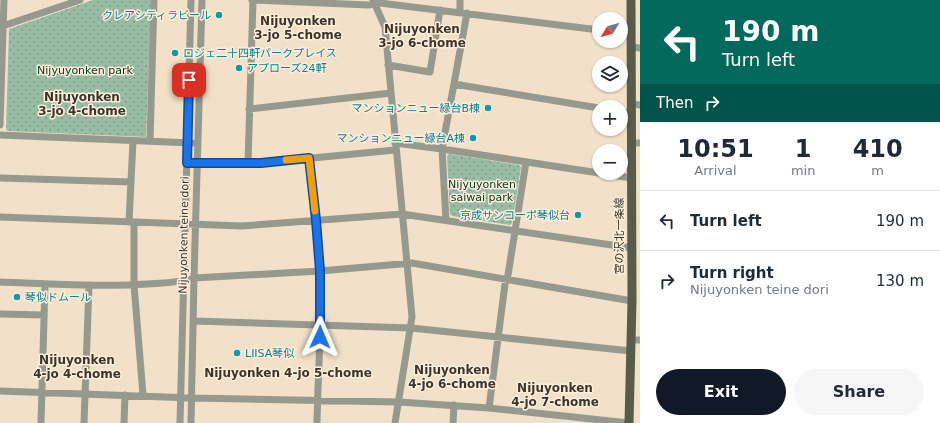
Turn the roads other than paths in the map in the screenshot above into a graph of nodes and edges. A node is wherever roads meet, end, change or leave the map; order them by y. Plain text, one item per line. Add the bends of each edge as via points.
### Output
1 (4, 0) edge
2 (80, 0) edge
3 (154, 0) edge
4 (191, 0) edge
5 (202, 0) edge
6 (252, 0) edge
7 (460, 0) edge
8 (631, 0) edge
9 (374, 2) edge
10 (440, 10) junction
11 (464, 13) junction
12 (1, 27) edge
13 (592, 29) edge
14 (628, 33) edge
15 (631, 34) junction
16 (635, 48) edge
17 (388, 65) junction
18 (454, 84) junction
19 (391, 93) junction
20 (592, 107) edge
21 (634, 108) edge
22 (249, 109) junction
23 (0, 124) edge
24 (0, 135) edge
25 (133, 140) junction
26 (150, 141) junction
27 (187, 143) junction
28 (198, 143) junction
29 (635, 143) edge
30 (395, 146) junction
31 (442, 149) junction
32 (309, 158) junction
33 (526, 162) junction
34 (187, 163) junction
35 (248, 163) junction
36 (197, 164) junction
37 (592, 172) edge
38 (0, 178) edge
39 (628, 178) edge
40 (631, 178) junction
41 (131, 182) junction
42 (402, 214) junction
43 (0, 217) edge
44 (316, 220) junction
45 (446, 220) junction
46 (132, 222) junction
47 (185, 223) junction
48 (196, 223) junction
49 (515, 231) junction
50 (632, 248) junction
51 (406, 264) junction
52 (636, 267) edge
53 (320, 271) junction
54 (194, 278) junction
55 (507, 279) junction
56 (0, 282) edge
57 (183, 282) junction
58 (45, 284) junction
59 (89, 285) junction
60 (134, 285) junction
61 (632, 301) junction
62 (0, 314) edge
63 (44, 315) junction
64 (194, 321) junction
65 (320, 324) junction
66 (411, 328) junction
67 (498, 337) junction
68 (636, 340) edge
69 (631, 351) junction
70 (0, 391) edge
71 (42, 394) junction
72 (85, 394) junction
73 (125, 395) junction
74 (143, 396) junction
75 (180, 397) junction
76 (192, 398) junction
77 (317, 400) junction
78 (399, 402) junction
79 (454, 405) junction
80 (489, 408) junction
81 (41, 423) edge
82 (84, 423) edge
83 (124, 423) edge
84 (180, 423) edge
85 (191, 423) edge
86 (317, 423) edge
87 (395, 423) edge
88 (453, 423) edge
89 (629, 423) edge

1 - 12 street
2 - 12 street
3 - 26 street
4 - 27 street, Nijuyonken teine dori
5 - 28 street, Nijuyonken teine dori
6 - 9 street via 368,5
6 - 22 street
7 - 11 street
8 - 15 main road, 宮の沢北一条線
9 - 10 street
9 - 17 street via 385,27
10 - 11 street
10 - 17 street via 430,72
11 - 13 street
11 - 18 street
12 - 23 street
14 - 15 street
15 - 16 main road, 宮の沢北一条線
16 - 21 main road, 宮の沢北一条線
17 - 19 street
18 - 20 street
18 - 31 street
19 - 22 street
19 - 30 street
21 - 29 main road, 宮の沢北一条線
22 - 35 street
24 - 25 street
25 - 26 street
25 - 41 street
26 - 27 street
27 - 28 street
27 - 34 street, Nijuyonken teine dori
28 - 36 street, Nijuyonken teine dori
29 - 40 main road, 宮の沢北一条線
30 - 31 street
30 - 32 street
30 - 42 street
31 - 33 street
31 - 45 street
32 - 35 street
32 - 44 street
33 - 37 street
33 - 49 street
34 - 36 street
34 - 47 street, Nijuyonken teine dori
35 - 36 street
36 - 48 street, Nijuyonken teine dori
38 - 41 street
39 - 40 street
40 - 50 main road, 宮の沢北一条線
41 - 46 street
42 - 44 street
42 - 45 street
42 - 51 street
43 - 46 street
44 - 48 street via 242,226
44 - 53 street
45 - 49 street
46 - 47 street
46 - 60 street
47 - 48 street
47 - 57 street, Nijuyonken teine dori
48 - 54 street, Nijuyonken teine dori
49 - 50 street
49 - 55 street
50 - 52 main road, 宮の沢北一条線
51 - 53 street
51 - 55 street
51 - 66 street
52 - 61 main road, 宮の沢北一条線
53 - 54 street
53 - 65 street
54 - 57 street
54 - 64 street, Nijuyonken teine dori
55 - 61 street
55 - 67 street
56 - 58 street
57 - 60 street
57 - 75 street, Nijuyonken teine dori
58 - 59 street
58 - 63 street
59 - 60 street
59 - 72 street
60 - 74 street
61 - 68 main road, 宮の沢北一条線
62 - 63 street
63 - 71 street
64 - 65 street
64 - 76 street, Nijuyonken teine dori
65 - 66 street
65 - 77 street
66 - 67 street
66 - 78 street
67 - 69 street
67 - 80 street
68 - 69 main road, 宮の沢北一条線
69 - 89 main road, 宮の沢北一条線
70 - 71 street
71 - 72 street
71 - 81 street
72 - 73 street
72 - 82 street
73 - 74 street
73 - 83 street
74 - 75 street
75 - 76 street
75 - 84 street, Nijuyonken teine dori
76 - 77 street
76 - 85 street, Nijuyonken teine dori
77 - 78 street
77 - 86 street
78 - 79 street
78 - 87 street
79 - 80 street
79 - 88 street
80 - 89 street

